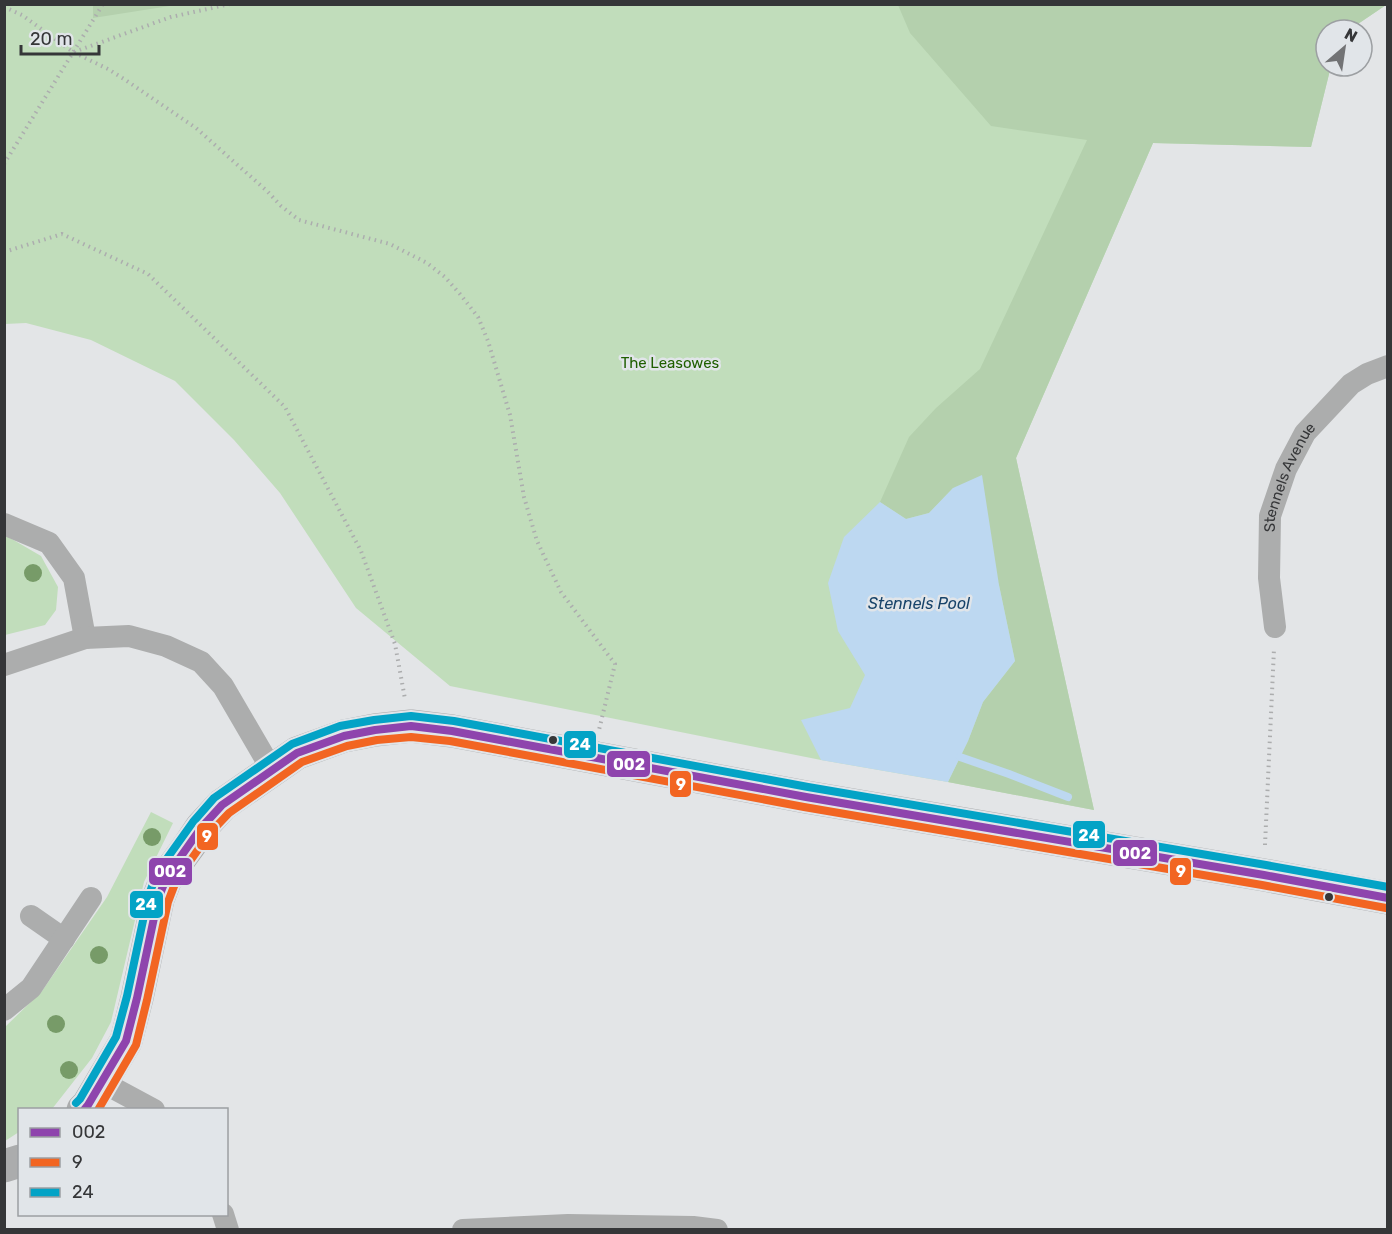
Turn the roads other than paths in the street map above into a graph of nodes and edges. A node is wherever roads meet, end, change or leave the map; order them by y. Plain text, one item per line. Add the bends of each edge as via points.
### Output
1 (1388, 366) edge
2 (4, 524) edge
3 (1275, 627) road end
4 (85, 638) junction
5 (4, 665) edge
6 (272, 770) junction
7 (91, 898) dead end
8 (1388, 898) edge
9 (31, 916) dead end
10 (64, 939) junction
11 (4, 1010) edge
12 (102, 1082) junction
13 (85, 1108) edge
14 (150, 1108) edge
15 (463, 1230) edge
16 (717, 1230) edge

1 - 3 street, Stennels Avenue via 1351,384 1305,433 1286,469 1270,516 1269,578
2 - 4 street via 49,543 74,578
4 - 5 street
4 - 6 street via 129,636 166,646 201,662 223,686
6 - 8 main road via 297,753 344,736 411,726
6 - 12 main road via 222,805 167,876 158,899 126,1041
7 - 10 street
9 - 10 street
10 - 11 street via 31,988
12 - 13 main road
12 - 14 street
15 - 16 street via 568,1225

